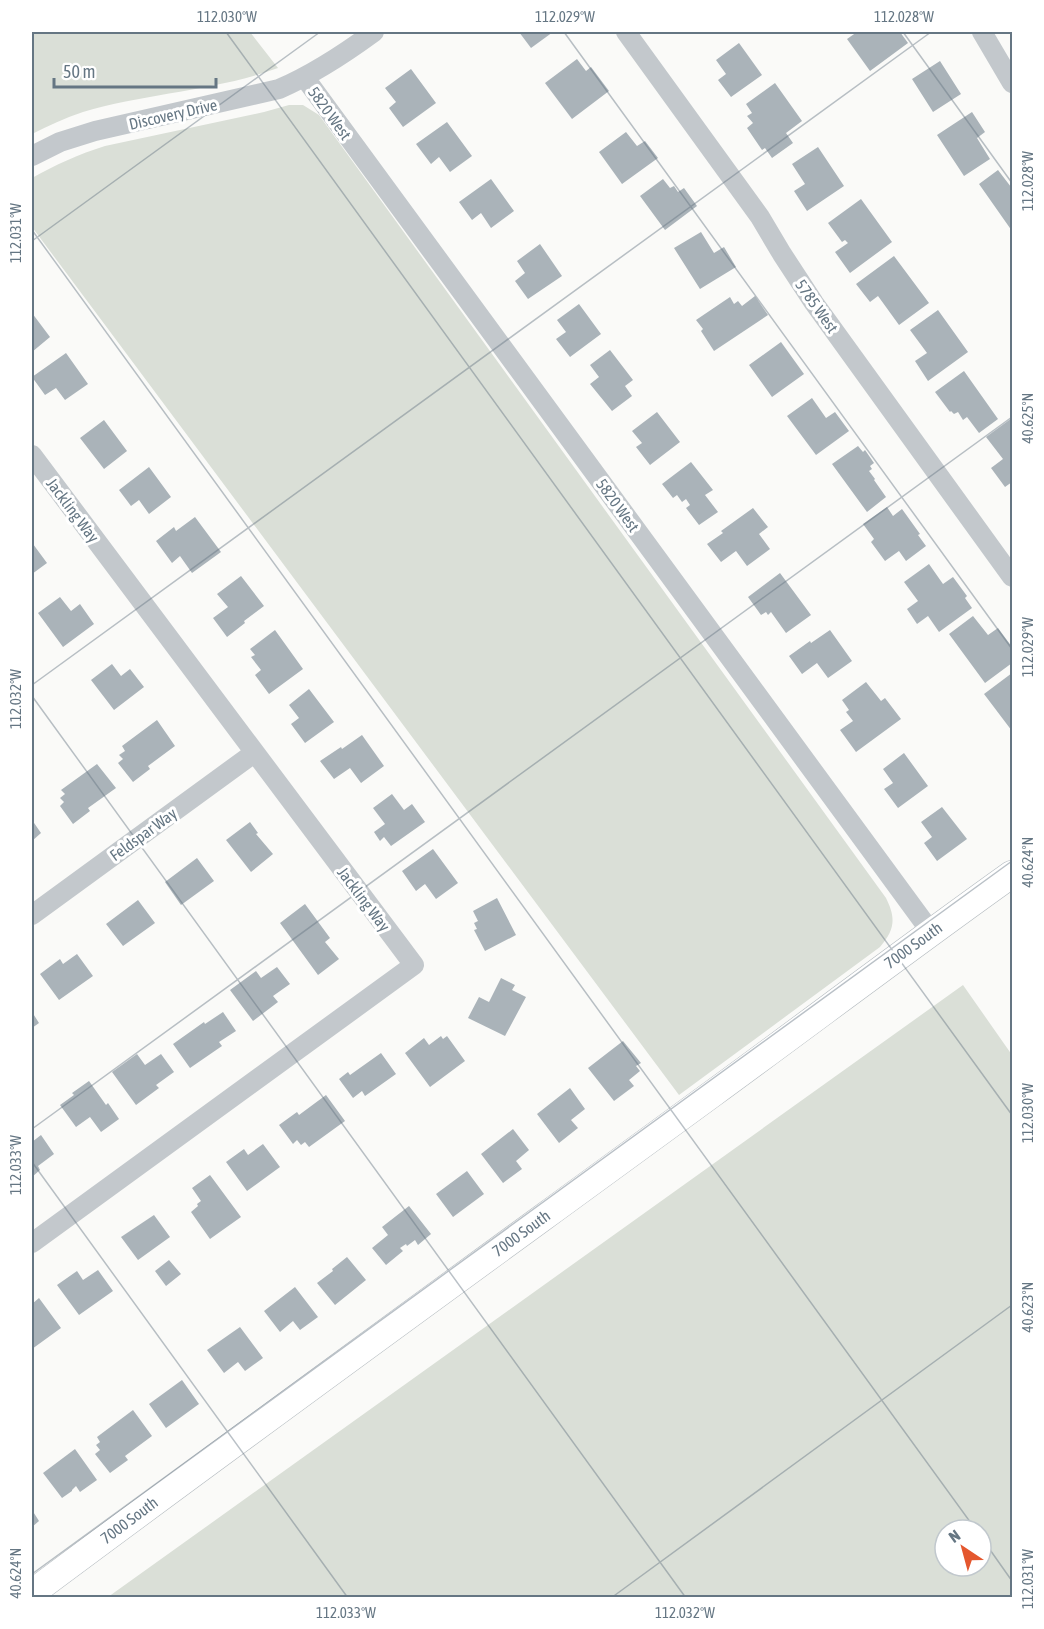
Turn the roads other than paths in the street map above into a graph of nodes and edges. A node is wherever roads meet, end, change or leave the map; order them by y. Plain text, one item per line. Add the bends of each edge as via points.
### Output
1 (374, 32) edge
2 (626, 32) edge
3 (982, 32) edge
4 (305, 78) junction
5 (1012, 83) edge
6 (32, 156) edge
7 (32, 455) edge
8 (1012, 577) edge
9 (254, 753) junction
10 (1012, 874) edge
11 (32, 915) edge
12 (931, 932) junction
13 (32, 1243) edge
14 (32, 1593) edge

1 - 4 street, Discovery Drive
2 - 8 street, 5785 West via 755,208 814,303
3 - 5 street
4 - 6 street, Discovery Drive via 270,91 95,131
4 - 12 street, 5820 West
7 - 9 street, Jackling Way
9 - 11 street, Feldspar Way
9 - 13 street, Jackling Way via 414,965
10 - 12 street, 7000 South
12 - 14 street, 7000 South

